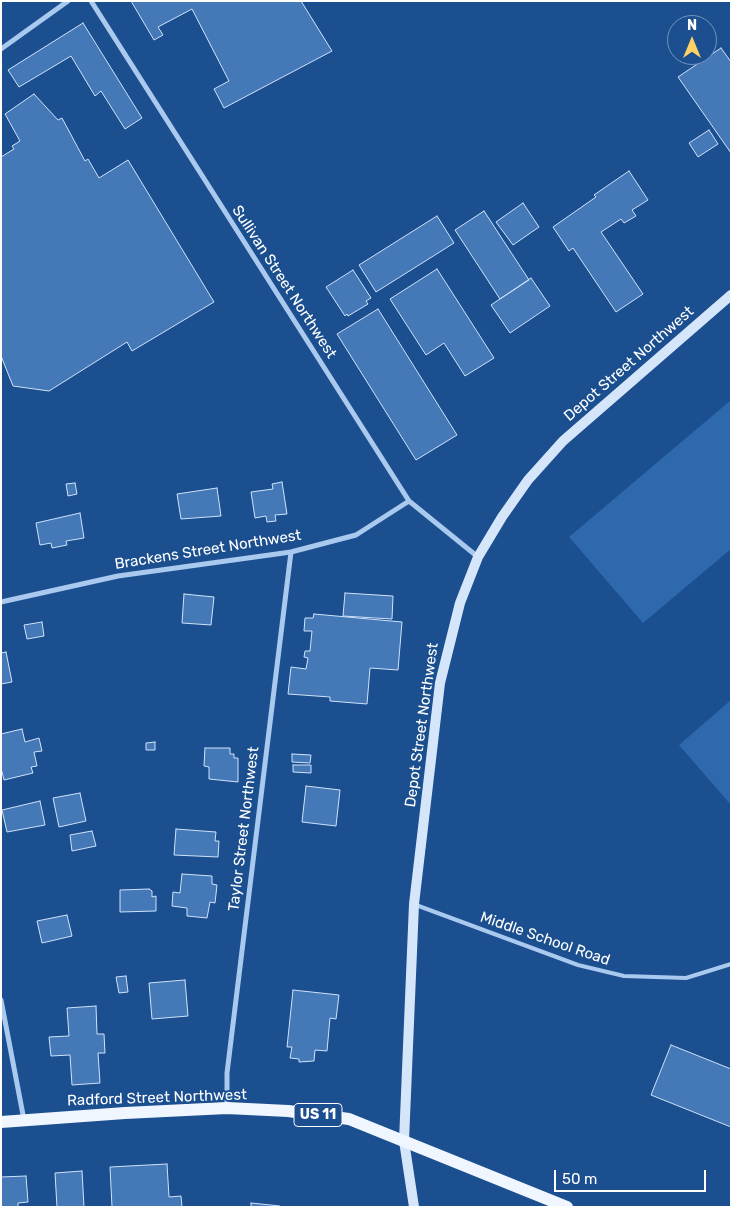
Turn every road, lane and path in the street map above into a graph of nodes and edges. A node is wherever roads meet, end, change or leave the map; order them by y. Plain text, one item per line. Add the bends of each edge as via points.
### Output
1 (68, 1) edge
2 (91, 1) edge
3 (1, 49) edge
4 (731, 295) edge
5 (409, 501) junction
6 (290, 552) junction
7 (478, 557) junction
8 (1, 602) edge
9 (414, 904) junction
10 (731, 964) edge
11 (1, 1000) edge
12 (227, 1108) junction
13 (24, 1120) junction
14 (1, 1122) edge
15 (404, 1141) junction
16 (414, 1207) edge
17 (567, 1207) edge

1 - 3 street
2 - 5 street, Sullivan Street Northwest
4 - 7 main road, Depot Street Northwest via 563,442 528,480
5 - 6 street, Brackens Street Northwest via 356,535
5 - 7 street, Sullivan Street Northwest
6 - 8 street, Brackens Street Northwest via 118,576
6 - 12 street, Taylor Street Northwest via 231,1044
7 - 9 main road, Depot Street Northwest via 460,603 442,675
9 - 10 lane, Middle School Road via 578,965 624,976 686,978
9 - 15 main road, Depot Street Northwest
11 - 13 street
12 - 13 main road, Radford Street Northwest / US 11
12 - 15 main road, Radford Street Northwest / US 11 via 349,1118
13 - 14 main road, Radford Street Northwest / US 11
15 - 16 main road, Depot Street Northwest
15 - 17 main road, Radford Street Northwest / US 11

